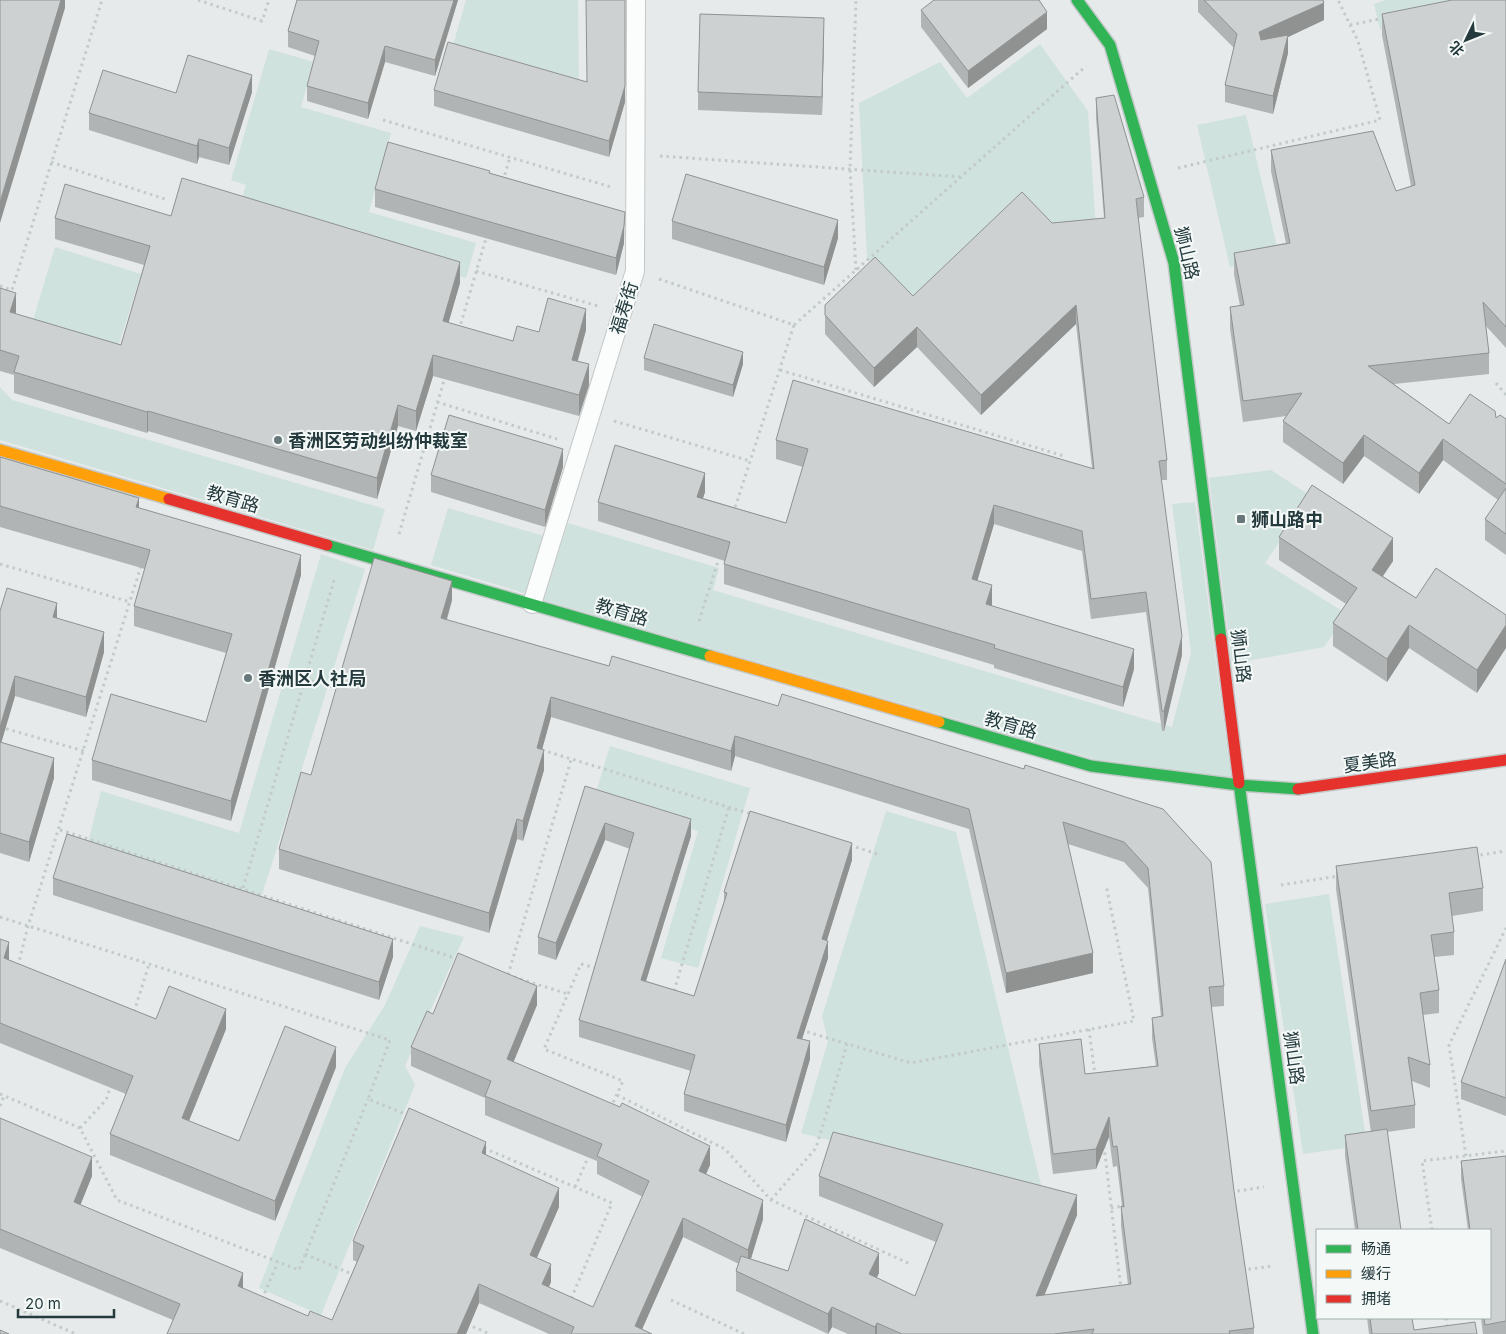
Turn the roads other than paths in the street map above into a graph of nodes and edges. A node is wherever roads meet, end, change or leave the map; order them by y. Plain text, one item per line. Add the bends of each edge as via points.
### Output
1 (636, 0) edge
2 (1077, 0) edge
3 (0, 450) edge
4 (532, 604) junction
5 (1506, 760) edge
6 (1239, 785) junction
7 (1313, 1334) edge

1 - 4 lane, 福寿街 via 635,271
2 - 6 street, 狮山路 via 1110,45 1174,264
3 - 4 street, 教育路
4 - 6 street, 教育路 via 1091,766
5 - 6 street, 夏美路 via 1303,789
6 - 7 street, 狮山路

